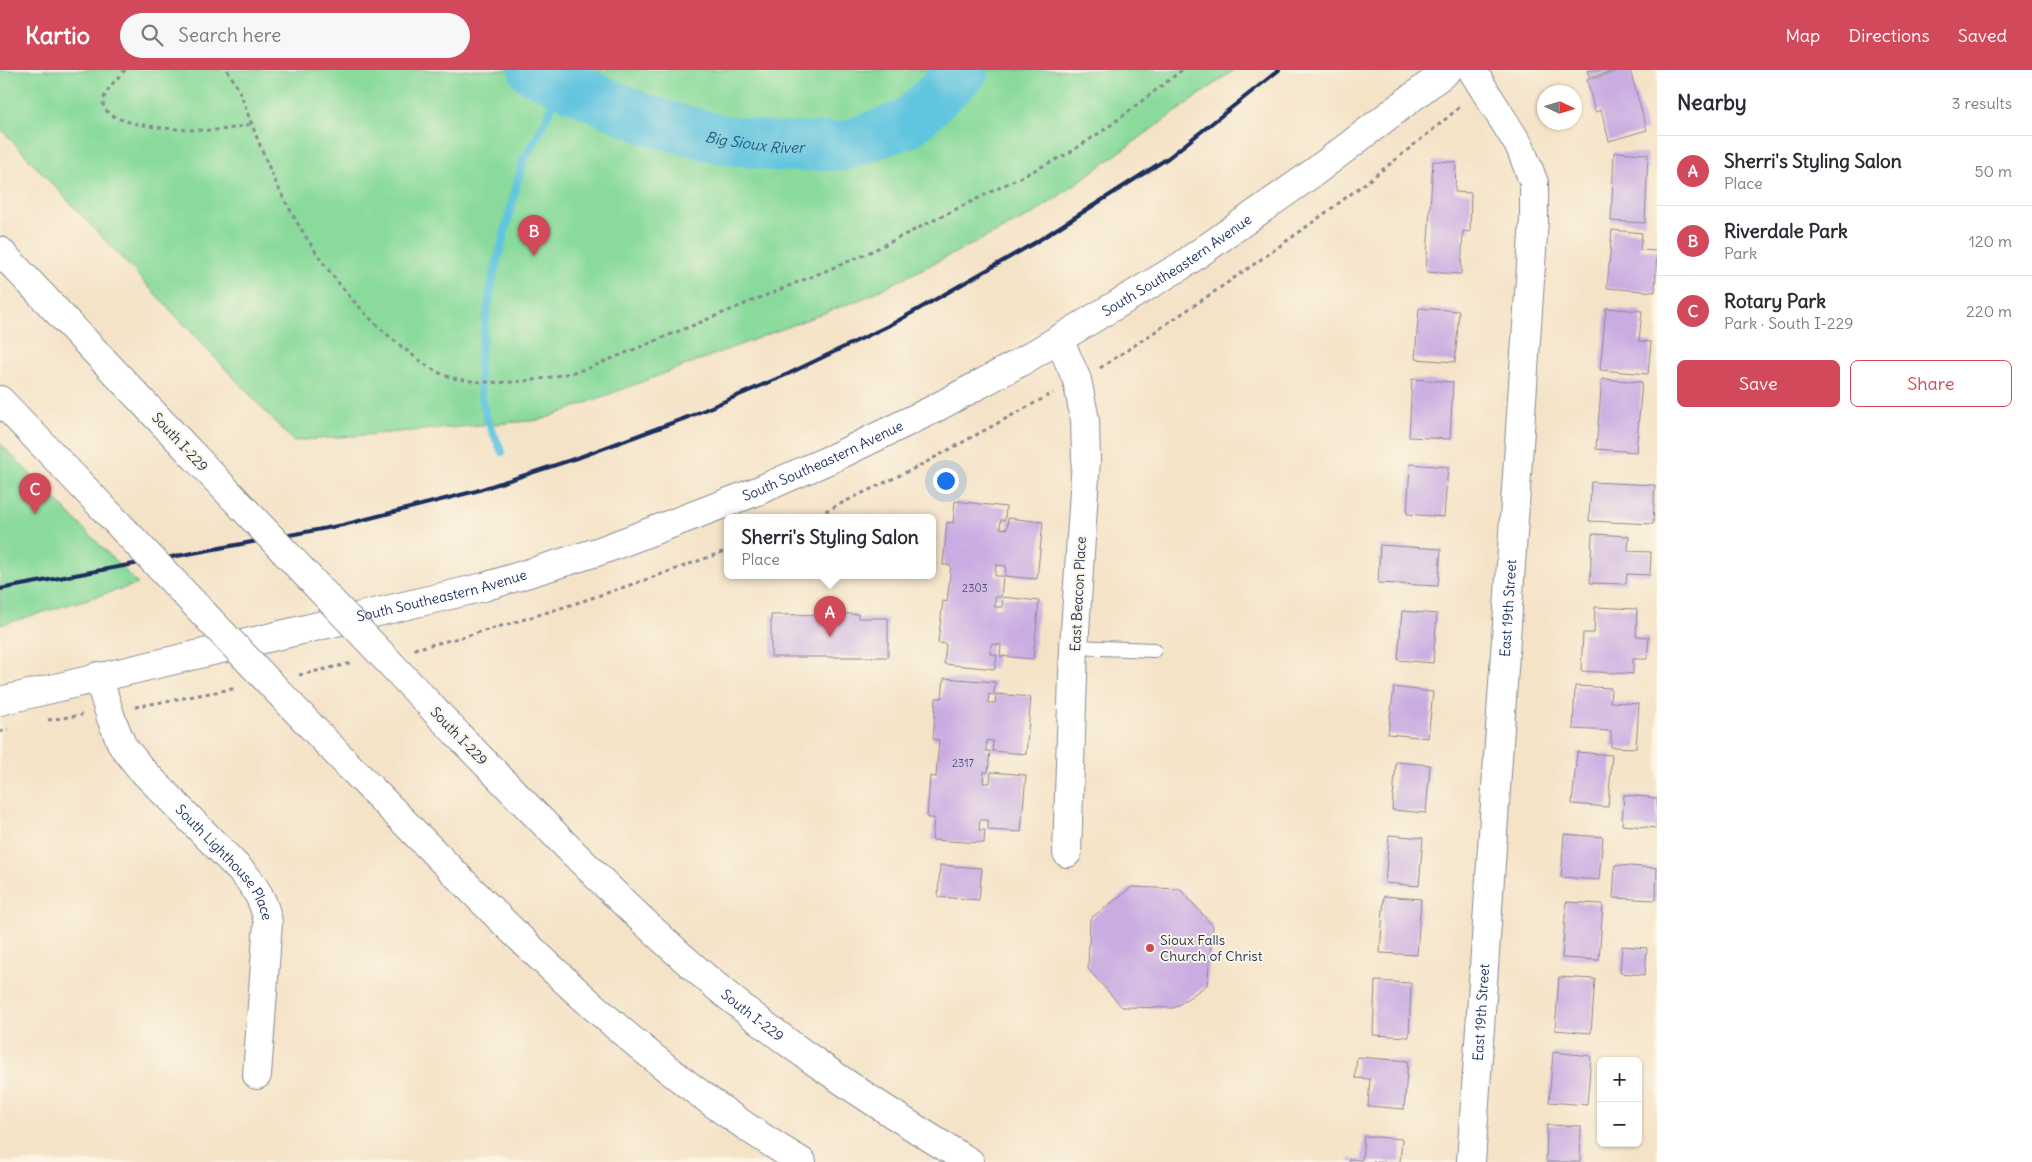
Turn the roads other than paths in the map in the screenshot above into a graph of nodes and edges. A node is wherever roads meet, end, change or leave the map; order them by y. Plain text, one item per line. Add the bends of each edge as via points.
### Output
1 (1448, 70) edge
2 (1478, 79) edge
3 (0, 251) edge
4 (1059, 339) junction
5 (0, 400) edge
6 (1074, 647) junction
7 (1154, 650) dead end
8 (98, 676) junction
9 (0, 701) edge
10 (1067, 853) dead end
11 (257, 1075) dead end
12 (802, 1162) edge
13 (970, 1162) edge
14 (1471, 1162) edge

1 - 4 main road, South Southeastern Avenue via 1313,173 1189,260
2 - 14 main road, East 19th Street via 1520,148 1534,183 1534,220
3 - 13 main road, South I-229, bridge via 460,737 614,892 740,1005 845,1082
4 - 6 main road, East Beacon Place via 1077,380 1085,420 1086,460
4 - 8 main road, South Southeastern Avenue via 932,410 833,458 755,492 600,551 484,587
5 - 12 main road, bridge via 348,765 558,974 661,1065
6 - 7 lane
6 - 10 main road, East Beacon Place
8 - 9 main road, South Southeastern Avenue
8 - 11 main road, South Lighthouse Place via 122,746 250,881 264,904 268,922

